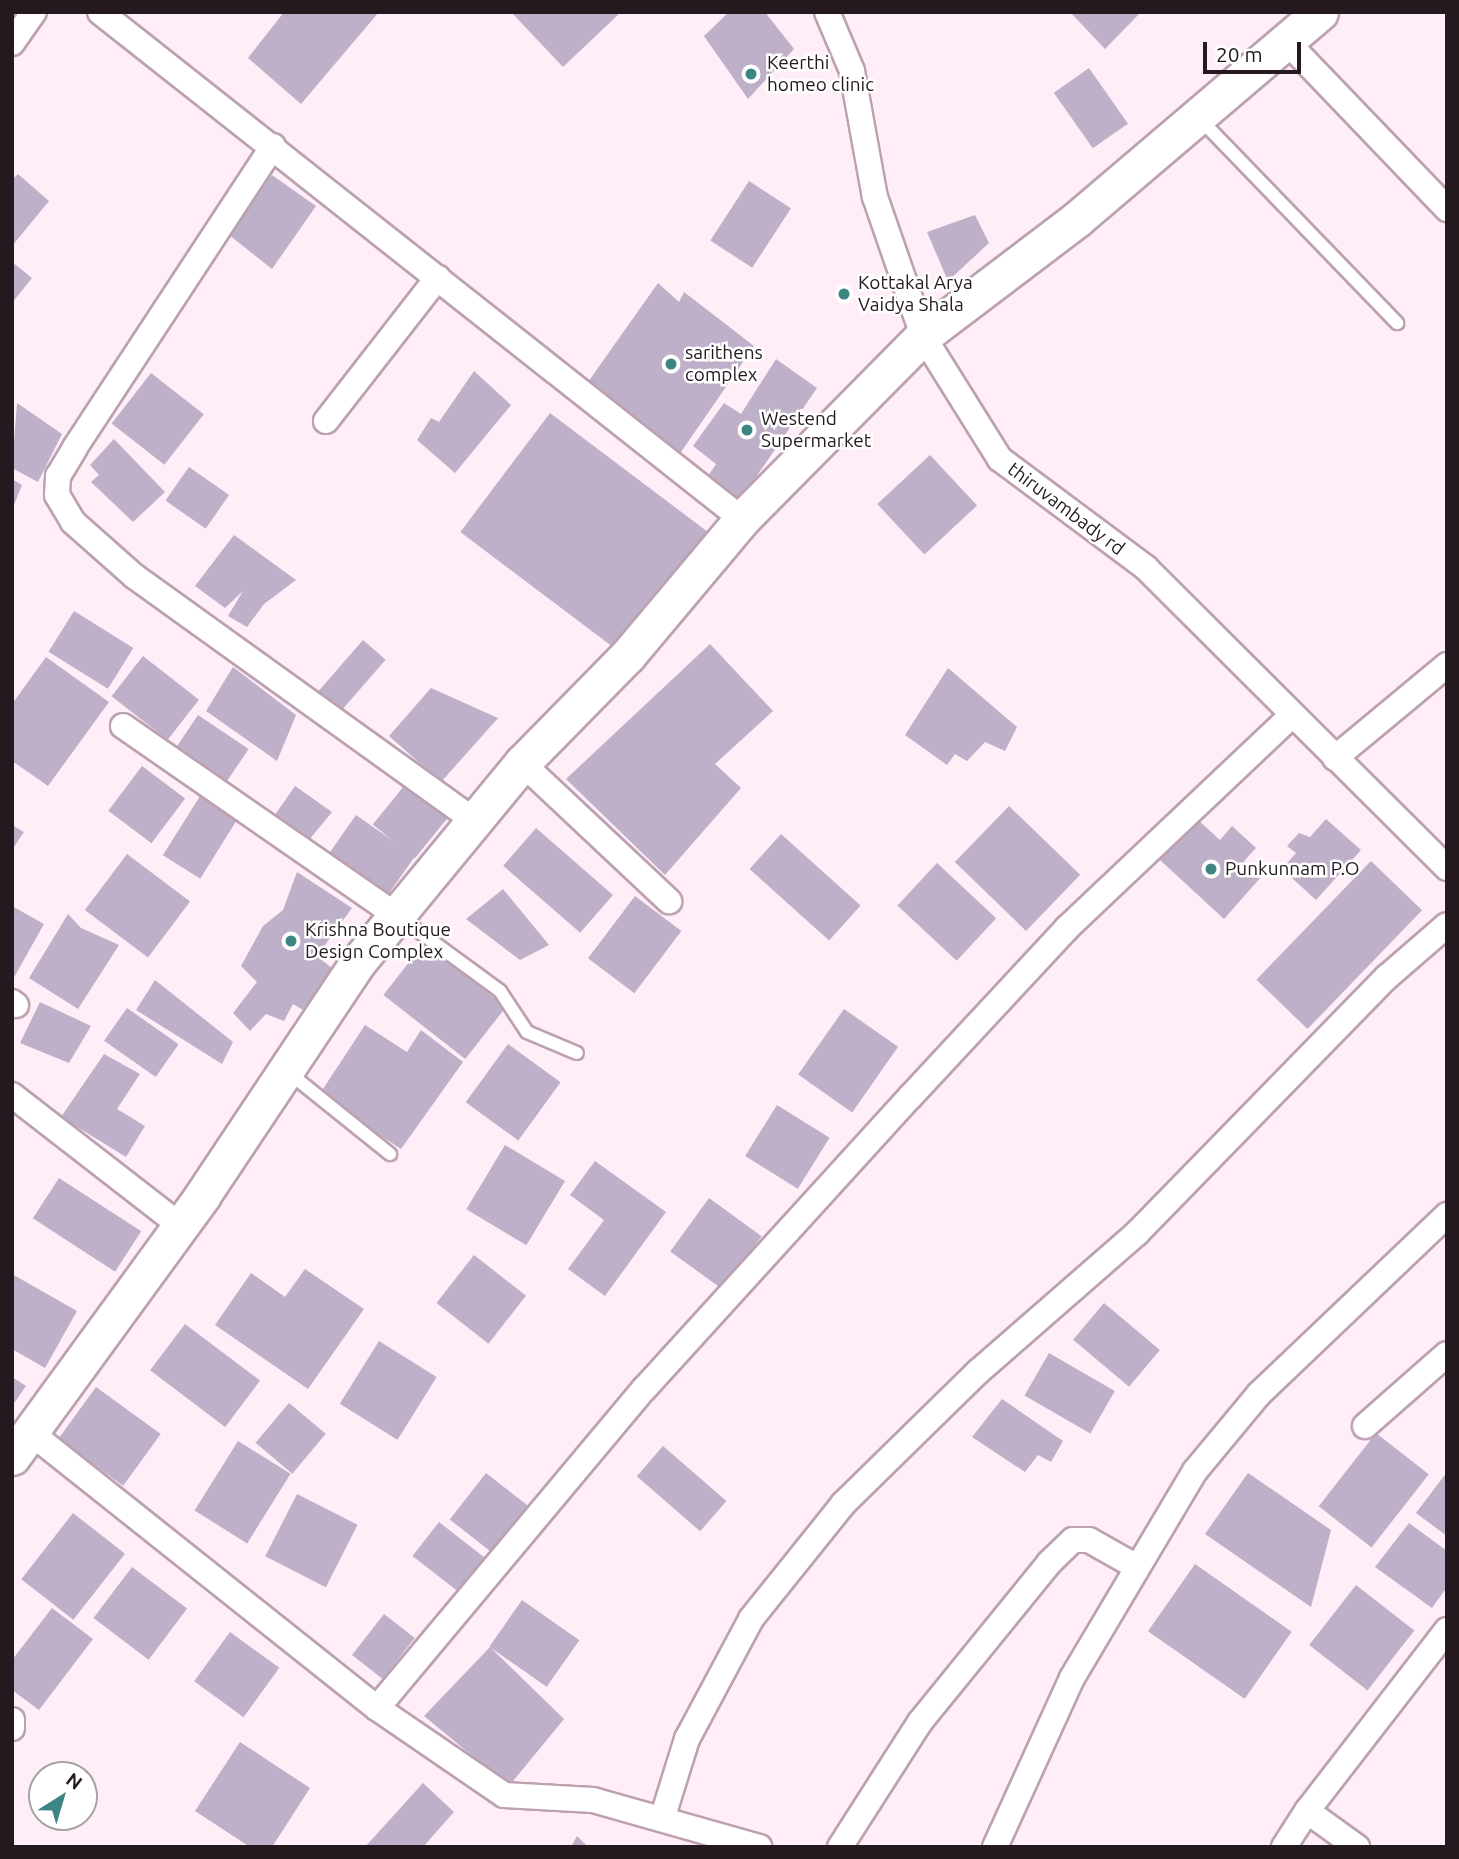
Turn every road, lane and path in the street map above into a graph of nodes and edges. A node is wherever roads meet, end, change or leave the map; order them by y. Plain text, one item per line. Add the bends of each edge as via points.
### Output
1 (34, 12) edge
2 (100, 12) edge
3 (827, 12) edge
4 (1320, 12) edge
5 (1286, 41) junction
6 (12, 43) edge
7 (1197, 116) junction
8 (273, 146) junction
9 (1447, 209) edge
10 (438, 278) junction
11 (1397, 323) dead end
12 (923, 336) junction
13 (326, 421) dead end
14 (742, 519) junction
15 (1447, 665) edge
16 (1292, 715) junction
17 (123, 726) dead end
18 (1335, 758) junction
19 (522, 763) junction
20 (474, 820) junction
21 (1447, 868) edge
22 (669, 901) dead end
23 (399, 917) junction
24 (1447, 925) edge
25 (577, 1053) dead end
26 (285, 1069) junction
27 (12, 1095) edge
28 (390, 1154) dead end
29 (1447, 1215) edge
30 (181, 1226) junction
31 (1447, 1354) edge
32 (1365, 1426) dead end
33 (22, 1445) edge
34 (1137, 1567) junction
35 (1447, 1630) edge
36 (377, 1708) junction
37 (12, 1720) edge
38 (12, 1728) edge
39 (1307, 1811) junction
40 (663, 1816) junction
41 (759, 1847) edge
42 (840, 1847) edge
43 (995, 1847) edge
44 (1284, 1847) edge
45 (1357, 1847) edge

1 - 6 street
2 - 8 street
3 - 12 street, thiruvambady rd via 852,71 875,197
4 - 5 street
5 - 7 street
5 - 9 street
7 - 11 lane
7 - 12 street
8 - 10 street
8 - 20 street via 75,448 58,477 57,495 73,522 134,576
10 - 13 street
10 - 14 street
12 - 14 street
12 - 16 street, thiruvambady rd via 1000,459 1146,568
14 - 19 street via 628,655
15 - 18 street
16 - 18 street, thiruvambady rd
16 - 36 street via 1066,928 911,1096 645,1388
17 - 23 street
18 - 21 street, thiruvambady rd
19 - 20 street
19 - 22 street
20 - 23 street
23 - 25 lane via 500,991 527,1032
23 - 26 street via 358,962
24 - 40 street via 1358,1005 1137,1233 979,1371 843,1504 751,1619 687,1739
26 - 28 lane
26 - 30 street
27 - 30 street
29 - 34 street via 1259,1394 1195,1471
30 - 33 street
31 - 32 street
33 - 36 street
34 - 42 street via 1089,1540 1073,1540 1049,1563 920,1722
34 - 43 street via 1072,1678
35 - 39 street
36 - 40 street via 504,1795 593,1800
37 - 38 street
39 - 44 street
39 - 45 street
40 - 41 street

